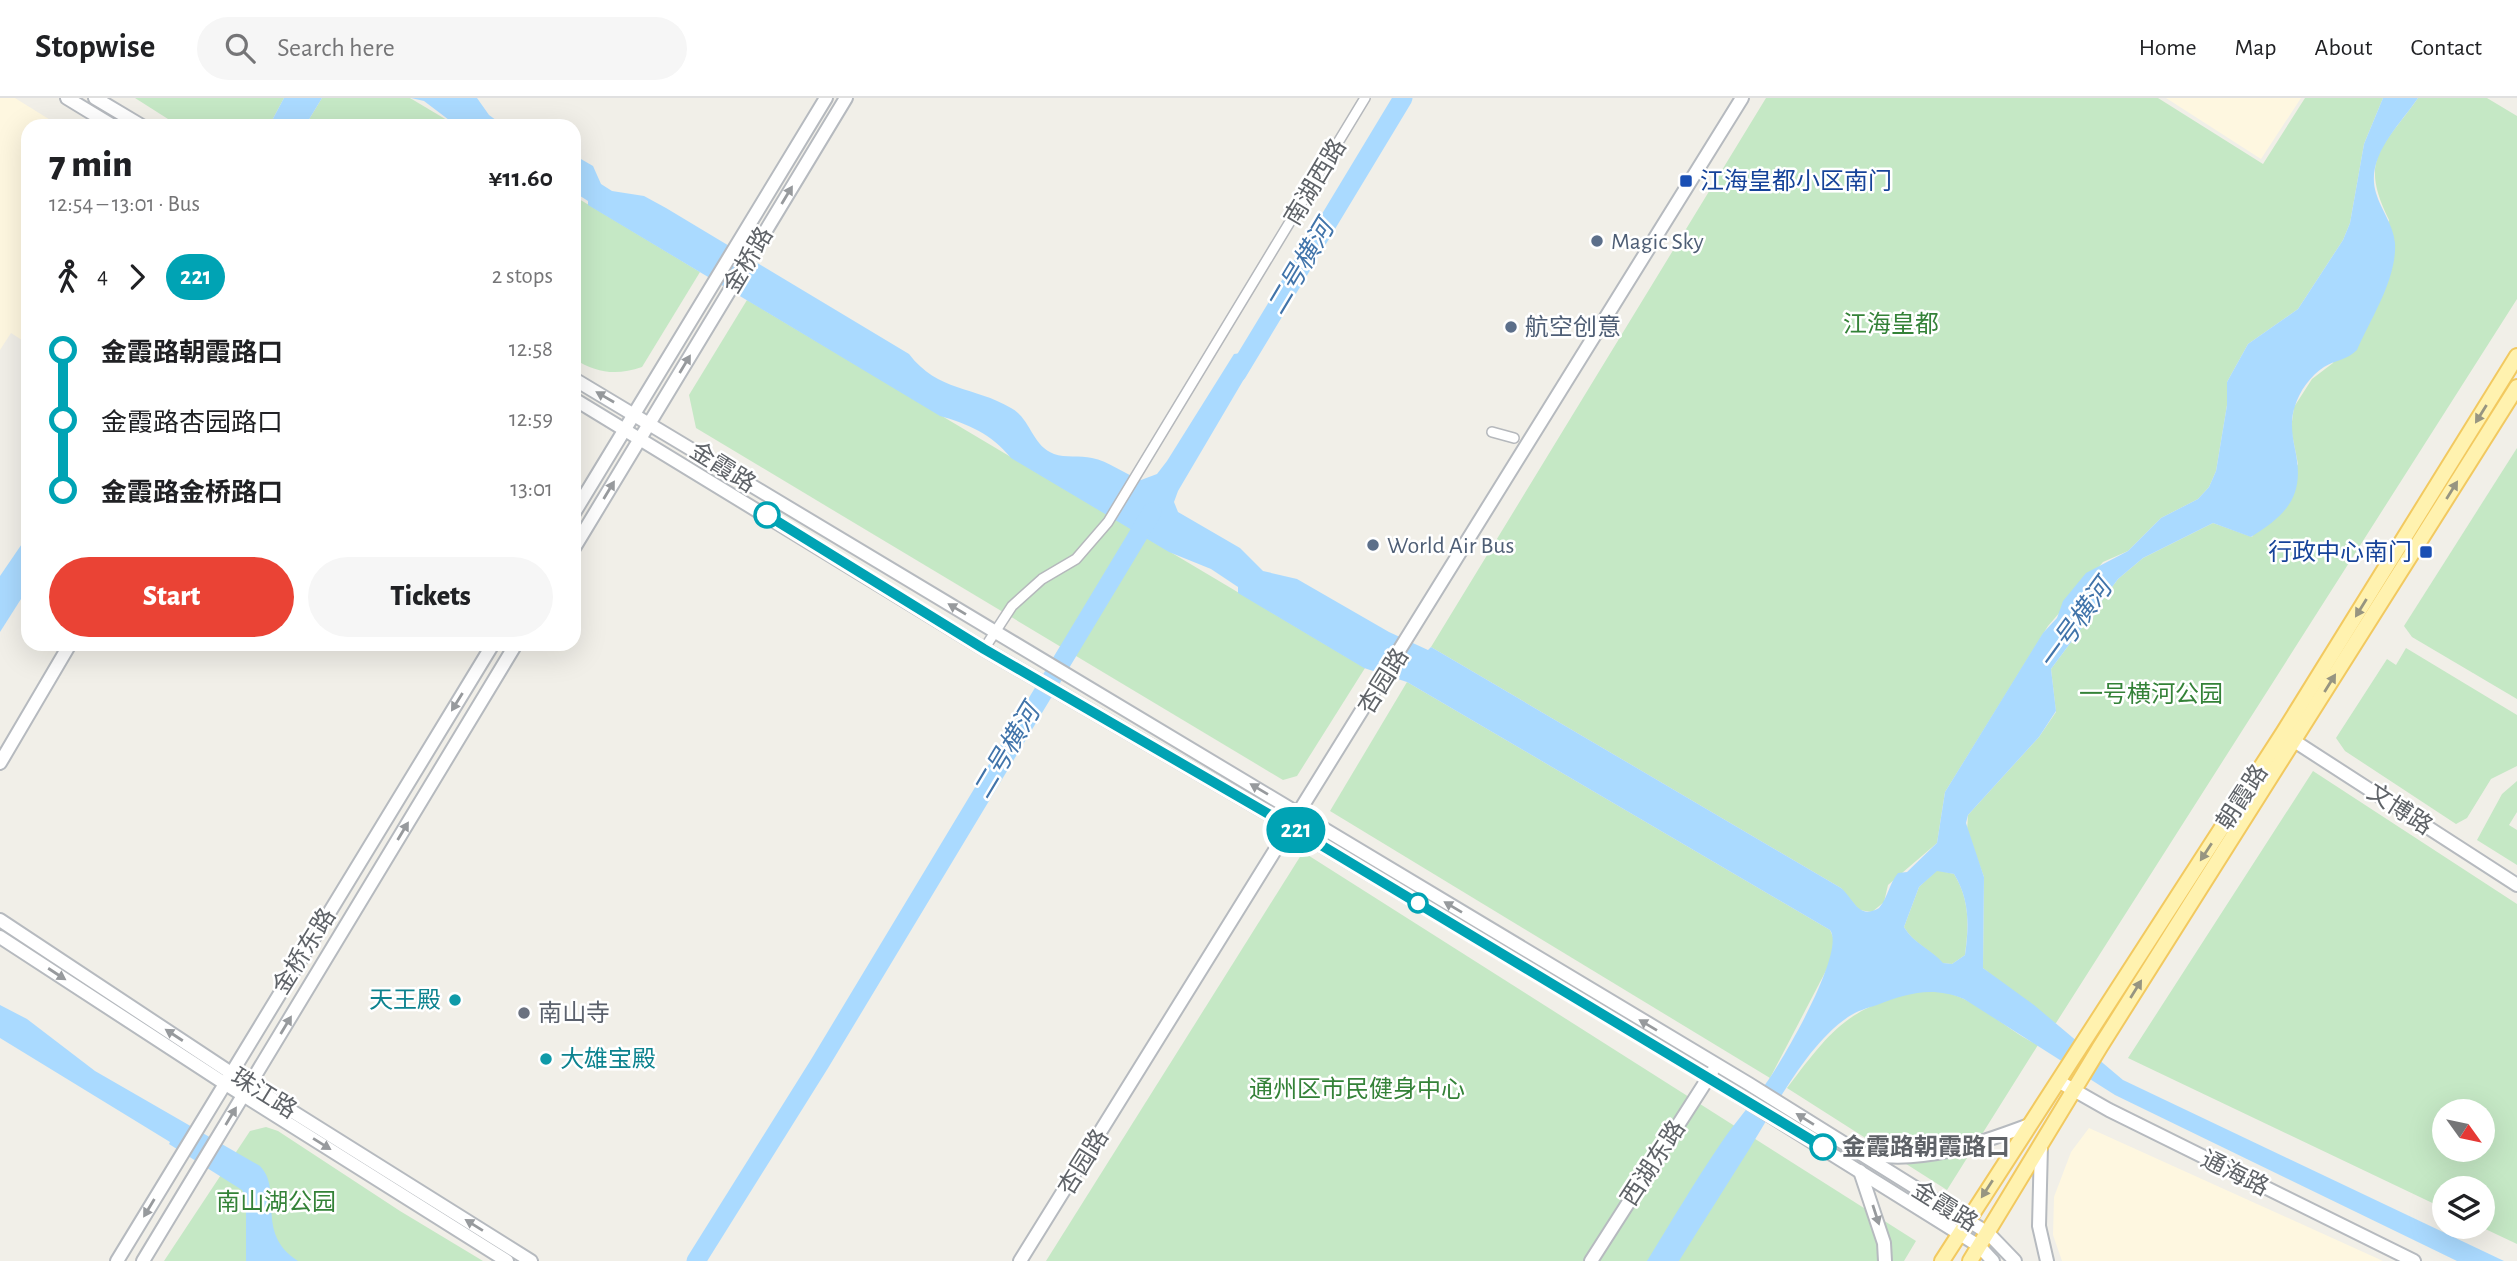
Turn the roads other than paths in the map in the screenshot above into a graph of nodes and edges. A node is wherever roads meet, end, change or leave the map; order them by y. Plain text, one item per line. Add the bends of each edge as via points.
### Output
1 (66, 98) edge
2 (95, 98) edge
3 (825, 98) edge
4 (846, 98) edge
5 (1365, 98) edge
6 (1742, 98) edge
7 (101, 119) edge
8 (130, 119) edge
9 (2517, 356) edge
10 (581, 383) edge
11 (2517, 387) edge
12 (581, 403) edge
13 (636, 415) junction
14 (650, 423) junction
15 (626, 429) junction
16 (1492, 432) dead end
17 (641, 438) junction
18 (1514, 438) dead end
19 (581, 502) edge
20 (581, 537) edge
21 (995, 632) junction
22 (984, 649) junction
23 (66, 651) edge
24 (489, 651) edge
25 (512, 651) edge
26 (2289, 737) junction
27 (0, 763) edge
28 (1300, 814) junction
29 (1291, 827) junction
30 (2517, 885) edge
31 (0, 920) edge
32 (0, 937) edge
33 (1716, 1066) junction
34 (2061, 1076) junction
35 (1708, 1077) junction
36 (227, 1078) junction
37 (2076, 1085) junction
38 (247, 1089) junction
39 (2029, 1125) junction
40 (2041, 1145) junction
41 (1858, 1152) junction
42 (1860, 1170) junction
43 (1967, 1220) junction
44 (1988, 1233) junction
45 (1959, 1234) junction
46 (1979, 1246) junction
47 (117, 1261) edge
48 (143, 1261) edge
49 (506, 1261) edge
50 (531, 1261) edge
51 (1020, 1261) edge
52 (1591, 1261) edge
53 (1885, 1261) edge
54 (1942, 1261) edge
55 (1970, 1261) edge
56 (1993, 1261) edge
57 (2015, 1261) edge
58 (2047, 1261) edge
59 (2414, 1261) edge

1 - 7 street
2 - 8 street
3 - 13 street, 金桥路
14 -> 4 street, 金桥路
5 - 21 street, 南湖西路 via 1108,522 1076,559 1042,579 1012,607
6 - 28 street, 杏园路
9 -> 26 main road, 朝霞路
13 -> 10 street, 金霞路
26 -> 11 main road, 朝霞路
12 - 15 street, 金霞路
13 - 14 street, 金霞路
13 - 15 street
14 - 17 street
21 -> 14 street, 金霞路
15 - 17 street, 金霞路
15 - 19 street
16 - 18 street
20 -> 17 street
17 - 22 street, 金霞路
21 - 22 street, 南湖西路
28 -> 21 street, 金霞路
22 - 29 street, 金霞路
23 - 27 street
24 -> 36 street, 金桥东路
38 -> 25 street, 金桥东路
26 - 30 street, 文博路
26 -> 34 main road, 朝霞路
37 -> 26 main road, 朝霞路
28 - 29 street, 杏园路
33 -> 28 street, 金霞路
29 - 35 street, 金霞路
29 - 51 street, 杏园路
36 -> 31 street, 珠江路
32 -> 36 street, 珠江路
33 - 35 street, 西湖东路
41 -> 33 street, 金霞路
34 - 37 street, 通海路
34 - 39 main road, 朝霞路
35 - 42 street, 金霞路
35 - 52 street, 西湖东路
36 - 38 street, 珠江路
36 -> 47 street, 金桥东路
37 - 40 main road, 朝霞路
37 - 59 street, 通海路
48 -> 38 street, 金桥东路
38 -> 49 street, 珠江路
50 -> 38 street, 珠江路
39 - 41 street via 1947,1153 1887,1157
39 -> 43 main road, 朝霞路
40 - 44 main road, 朝霞路
40 - 58 street via 2039,1226
41 - 43 street, 金霞路
42 - 45 street, 金霞路
42 -> 53 street via 1884,1243
43 - 44 street, 金霞路
43 - 45 main road, 朝霞路
44 - 46 main road, 朝霞路
44 - 57 street, 金霞路
45 - 46 street, 金霞路
45 - 54 main road, 朝霞路
46 - 55 main road, 朝霞路
46 - 56 street, 金霞路

